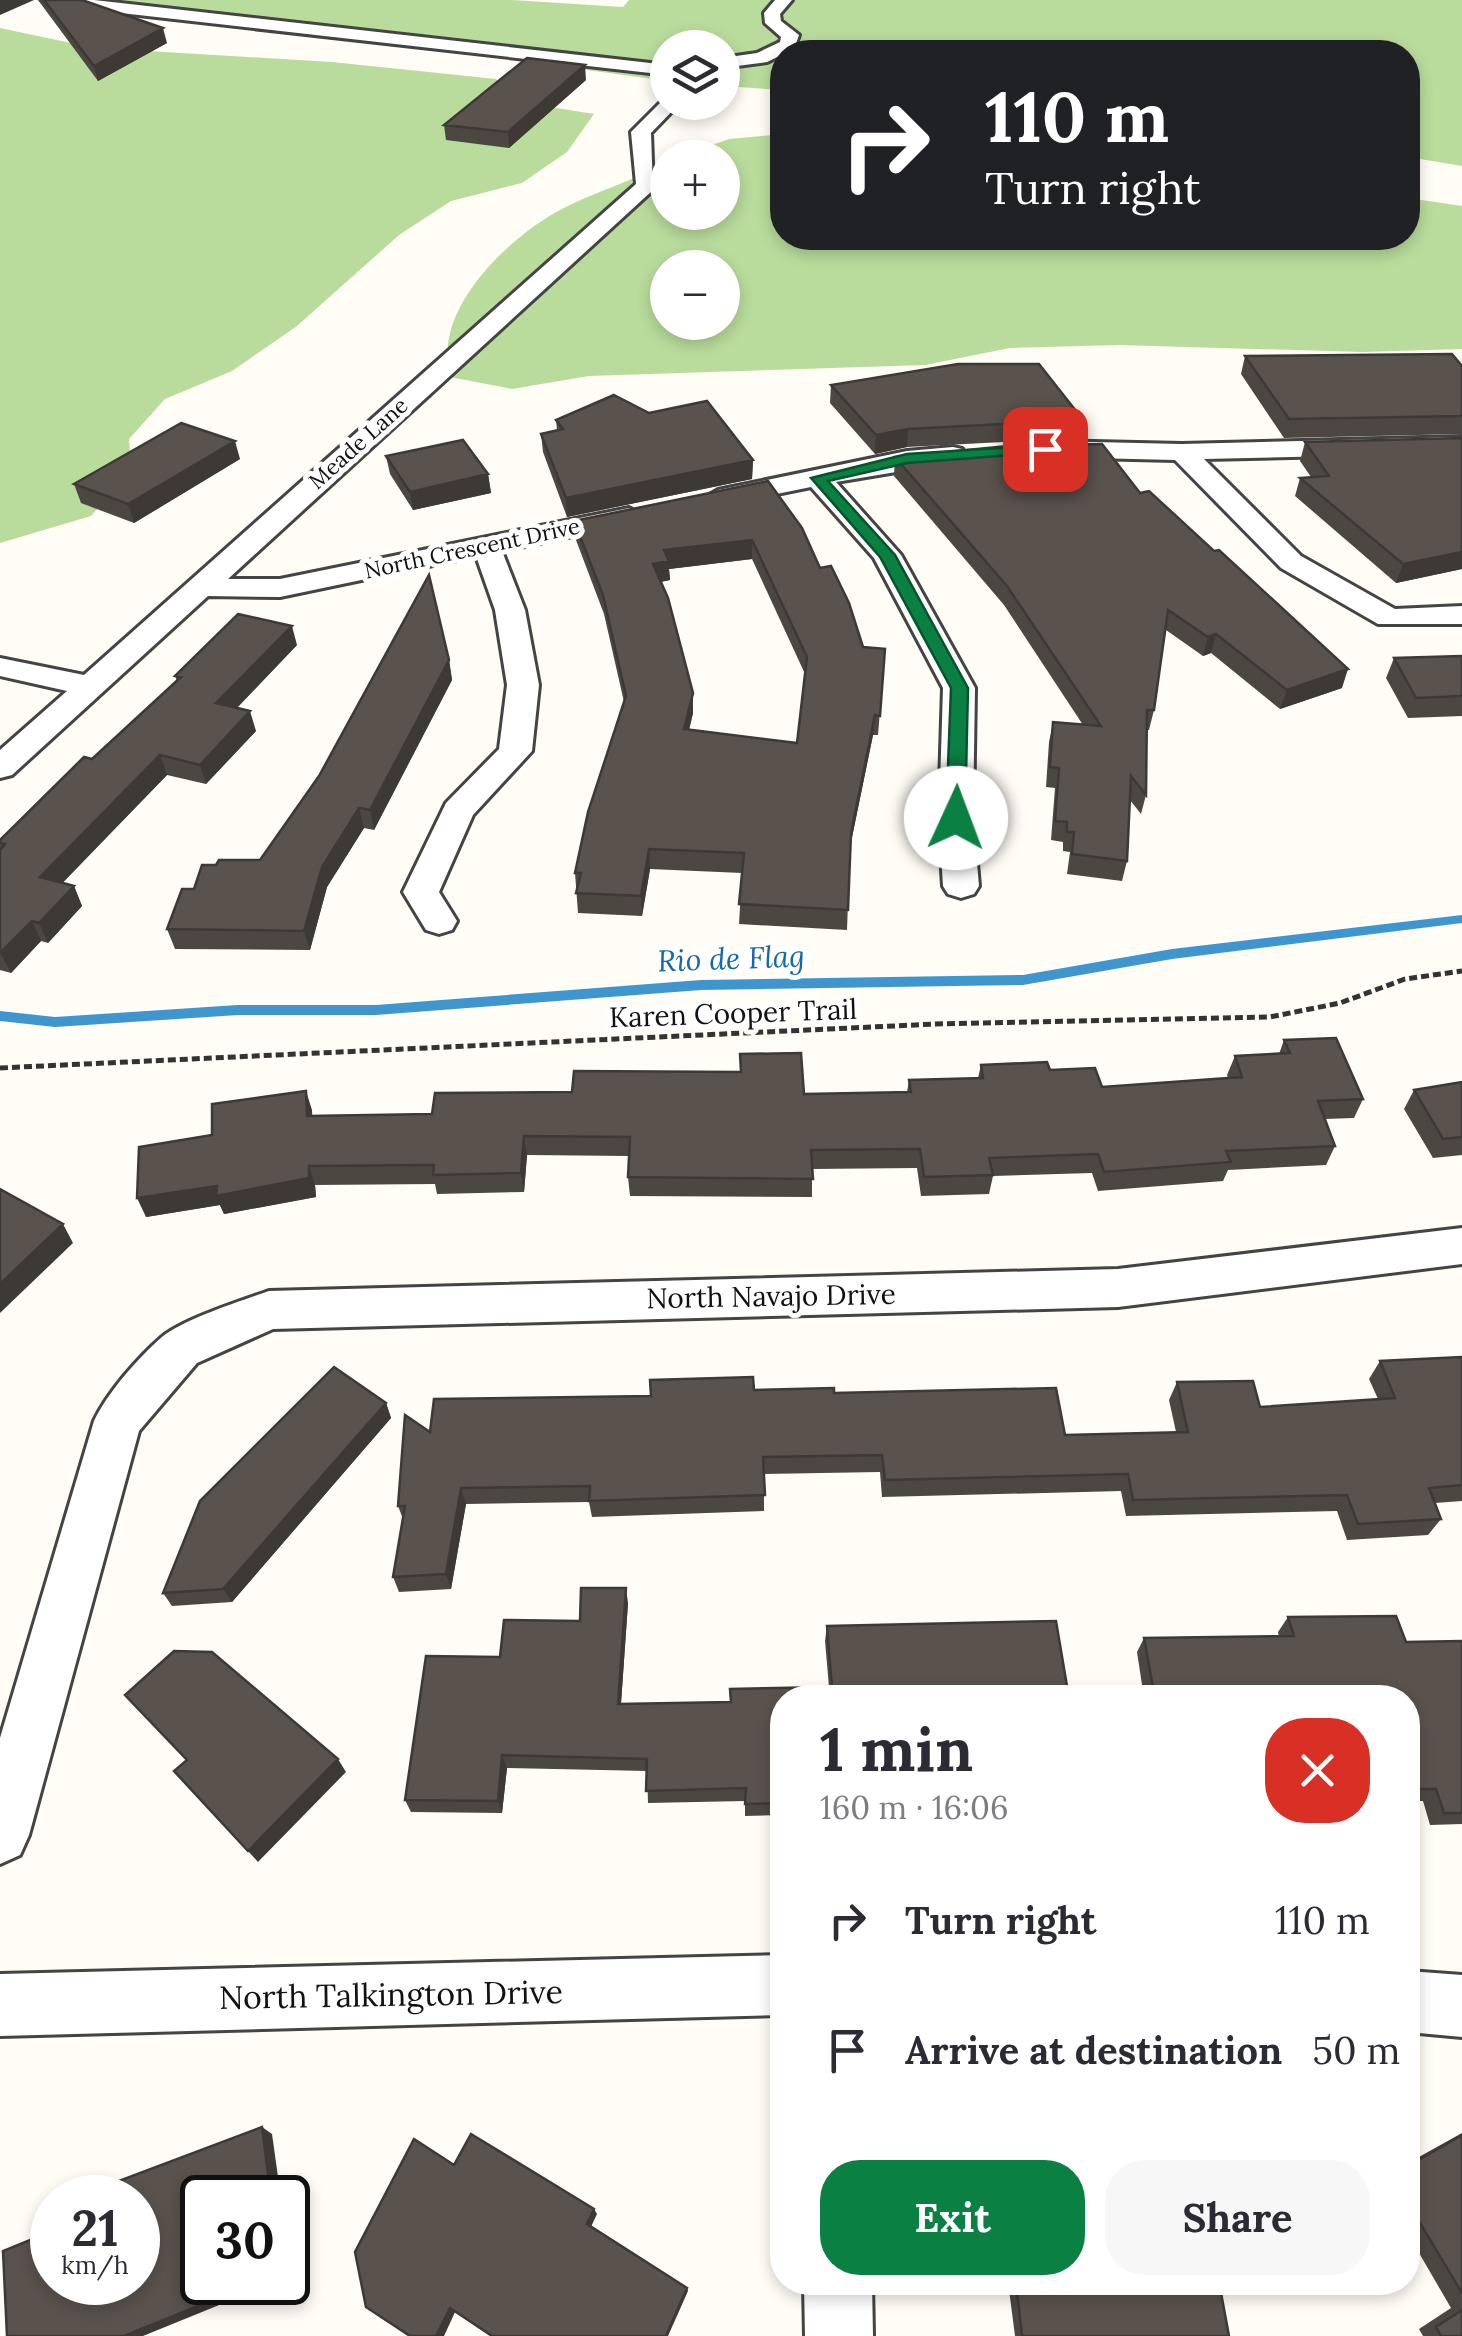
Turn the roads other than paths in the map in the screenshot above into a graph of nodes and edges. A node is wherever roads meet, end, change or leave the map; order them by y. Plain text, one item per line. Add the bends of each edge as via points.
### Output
1 (50, 0) edge
2 (229, 0) edge
3 (784, 0) edge
4 (198, 15) junction
5 (789, 40) edge
6 (770, 54) edge
7 (740, 61) edge
8 (650, 67) edge
9 (653, 120) edge
10 (1462, 445) edge
11 (1025, 450) edge
12 (1182, 452) junction
13 (986, 453) edge
14 (818, 478) junction
15 (486, 545) junction
16 (197, 586) junction
17 (1462, 615) edge
18 (0, 667) edge
19 (90, 686) junction
20 (0, 768) edge
21 (961, 886) dead end
22 (439, 921) dead end
23 (1462, 1246) edge
24 (0, 1835) edge
25 (770, 1986) edge
26 (1420, 2003) edge
27 (0, 2005) edge
28 (1462, 2006) edge
29 (838, 2295) edge
30 (839, 2336) edge

1 - 4 street
2 - 4 street
3 - 5 street via 773,23
4 - 8 street
6 - 7 street
9 - 16 street, Meade Lane via 640,132 646,186
10 - 12 street
11 - 12 street
12 - 17 street via 1290,562 1389,618
13 - 14 street, North Crescent Drive via 907,459
14 - 15 street, North Crescent Drive
14 - 21 street via 887,555 959,688
15 - 16 street, North Crescent Drive via 280,588
15 - 22 street via 510,610 524,685 514,751 458,811 421,892
16 - 19 street, Meade Lane
18 - 19 street
19 - 20 street, Meade Lane
23 - 24 street, North Navajo Drive via 1118,1288 269,1310 181,1350 118,1421
25 - 27 street, North Talkington Drive
26 - 28 street
29 - 30 street

